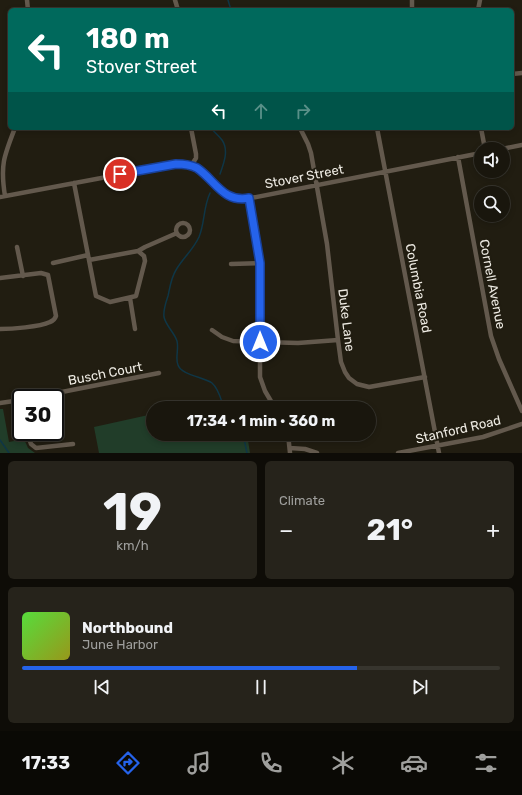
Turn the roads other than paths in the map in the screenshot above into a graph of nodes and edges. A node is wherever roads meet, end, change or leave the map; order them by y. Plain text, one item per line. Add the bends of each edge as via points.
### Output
1 (14, 130) edge
2 (191, 130) edge
3 (301, 130) edge
4 (377, 130) edge
5 (481, 130) edge
6 (484, 142) edge
7 (522, 145) edge
8 (510, 147) edge
9 (474, 154) edge
10 (458, 157) junction
11 (191, 166) junction
12 (385, 171) junction
13 (74, 183) junction
14 (316, 184) junction
15 (2, 197) edge
16 (249, 198) junction
17 (177, 233) dead end
18 (17, 247) dead end
19 (138, 251) junction
20 (89, 258) junction
21 (53, 263) dead end
22 (260, 263) junction
23 (231, 264) dead end
24 (23, 276) junction
25 (0, 278) edge
26 (130, 298) junction
27 (0, 329) edge
28 (134, 329) dead end
29 (212, 330) dead end
30 (338, 340) junction
31 (260, 342) junction
32 (160, 373) dead end
33 (425, 377) junction
34 (64, 392) edge
35 (12, 401) edge
36 (270, 401) edge
37 (0, 403) edge
38 (522, 410) edge
39 (522, 424) edge
40 (30, 441) edge
41 (289, 441) edge
42 (73, 444) dead end
43 (438, 446) junction
44 (290, 451) edge
45 (317, 453) edge
46 (398, 453) edge
47 (439, 453) edge

1 - 15 street via 2,166
2 - 11 street via 196,154
3 - 14 street, Duke Lane via 311,153
4 - 12 street, Columbia Road
5 - 6 street
7 - 8 street
9 - 10 street, Stover Street
10 - 12 street, Stover Street
10 - 38 street, Cornell Avenue via 491,336
11 - 13 street via 176,164
11 - 16 street, Stover Street via 198,169 225,193 238,198
12 - 14 street, Stover Street
12 - 33 street, Columbia Road
13 - 15 street
13 - 20 street
14 - 16 street, Stover Street
14 - 30 street, Duke Lane via 327,244
16 - 22 street
17 - 19 street
18 - 24 street
19 - 20 street
19 - 26 street via 144,256 145,261 136,296
20 - 21 street
20 - 26 street via 96,296 110,302
22 - 23 street
22 - 31 street
24 - 25 street
24 - 27 street via 48,274 55,319 30,326
26 - 28 street
29 - 31 street via 233,341
30 - 31 street
30 - 33 street, Duke Lane via 343,367 349,378 357,384 374,387
31 - 36 street via 260,377
32 - 34 street, Busch Court
33 - 43 street, Columbia Road
35 - 37 street
39 - 43 street, Stanford Road via 483,437
40 - 42 street via 36,448
41 - 44 street
43 - 46 street, Stanford Road
43 - 47 street, Columbia Road
44 - 45 street via 305,449

